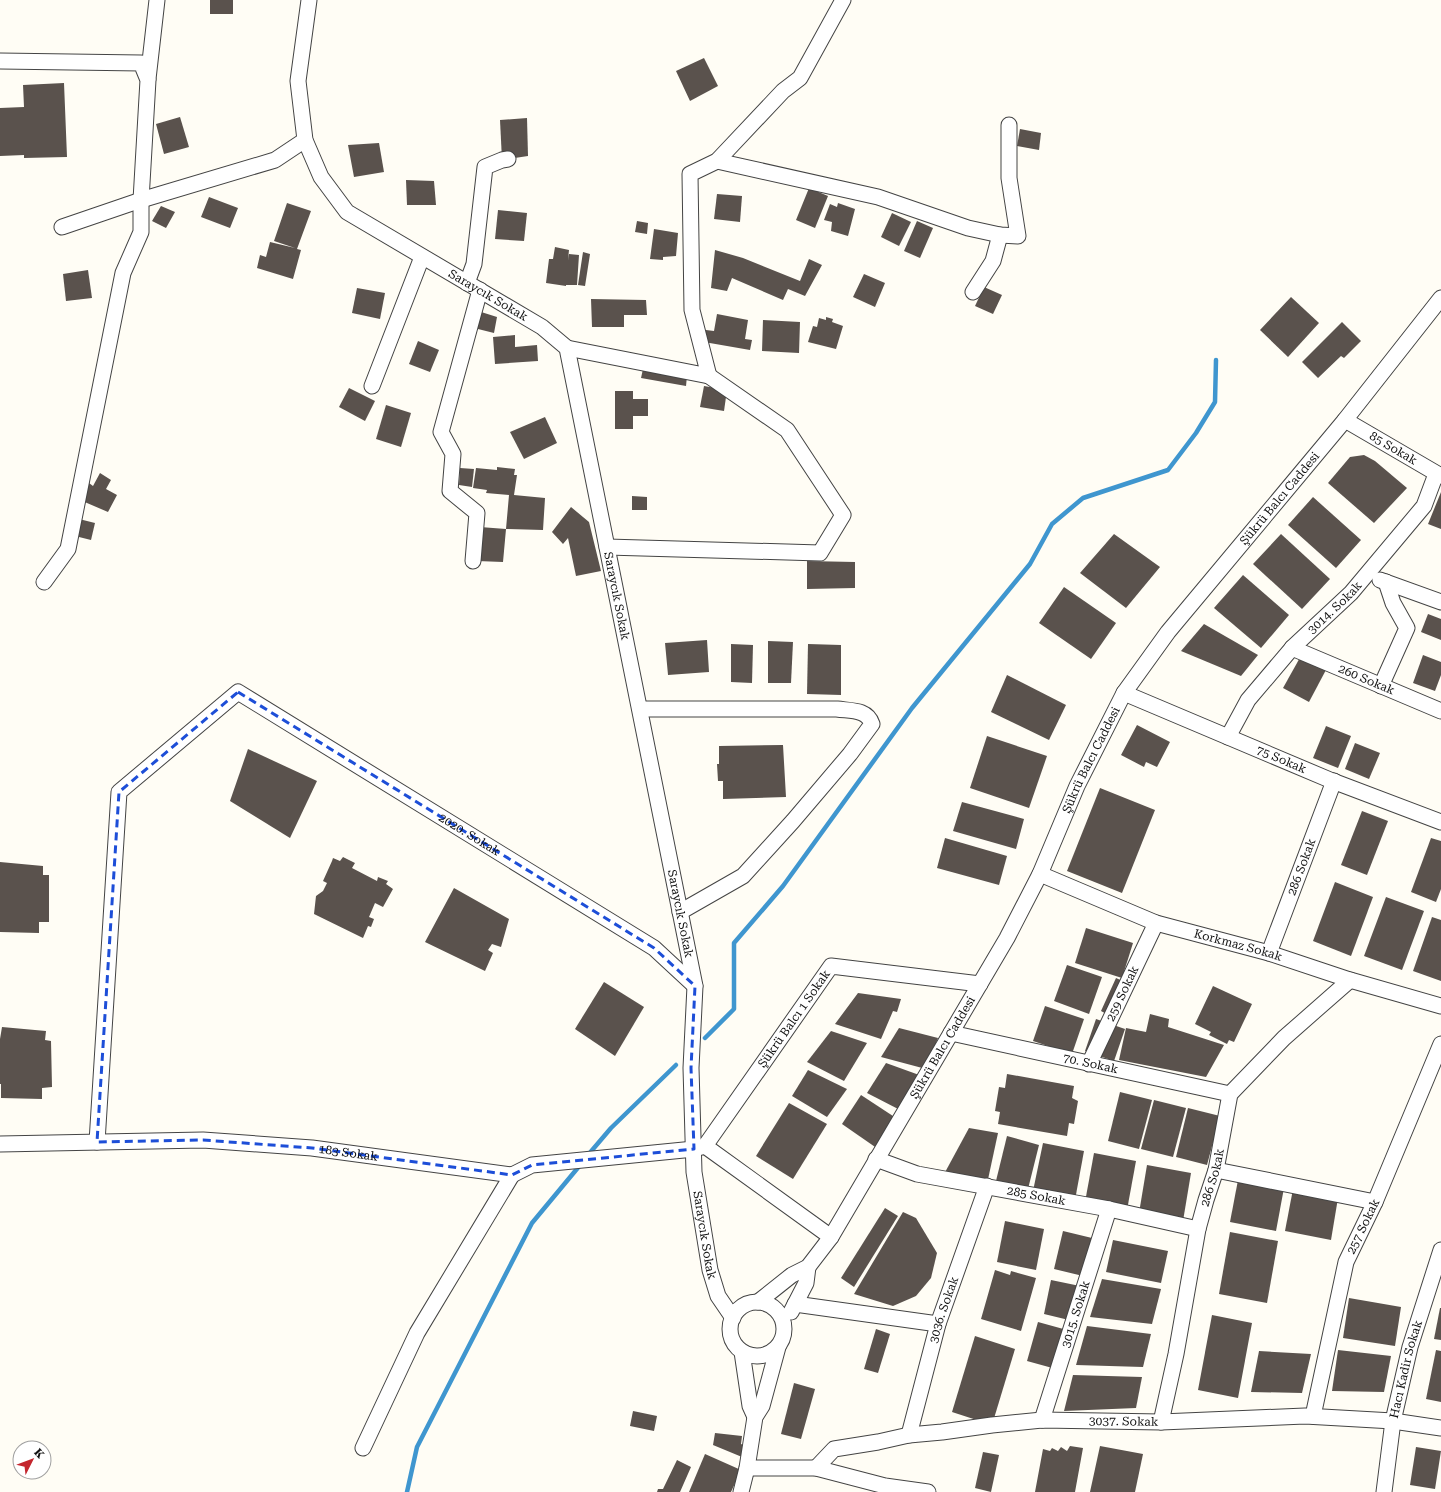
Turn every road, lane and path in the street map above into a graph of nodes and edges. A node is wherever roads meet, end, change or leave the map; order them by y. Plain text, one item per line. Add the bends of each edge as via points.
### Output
1 (157, 0) edge
2 (309, 0) edge
3 (843, 0) edge
4 (0, 61) edge
5 (148, 80) junction
6 (1009, 125) dead end
7 (305, 140) junction
8 (508, 159) dead end
9 (717, 161) junction
10 (141, 200) junction
11 (62, 227) dead end
12 (1000, 235) junction
13 (422, 257) junction
14 (474, 286) junction
15 (973, 292) dead end
16 (1441, 298) edge
17 (567, 348) junction
18 (709, 376) junction
19 (372, 386) dead end
20 (1345, 420) junction
21 (1438, 475) edge
22 (607, 547) junction
23 (473, 561) dead end
24 (1366, 575) junction
25 (44, 582) dead end
26 (1386, 582) junction
27 (1441, 602) edge
28 (1292, 648) junction
29 (1381, 686) junction
30 (1124, 693) junction
31 (640, 709) junction
32 (1441, 711) edge
33 (1228, 738) junction
34 (1334, 782) junction
35 (1441, 822) edge
36 (1040, 874) junction
37 (680, 912) junction
38 (1156, 923) junction
39 (1268, 953) junction
40 (1350, 980) junction
41 (980, 984) junction
42 (695, 986) junction
43 (1441, 1006) edge
44 (951, 1033) junction
45 (1441, 1044) edge
46 (1089, 1064) junction
47 (1230, 1094) junction
48 (96, 1142) junction
49 (0, 1144) edge
50 (699, 1147) junction
51 (876, 1159) junction
52 (1216, 1170) junction
53 (512, 1175) junction
54 (987, 1186) junction
55 (1375, 1202) junction
56 (1109, 1209) junction
57 (1198, 1229) junction
58 (831, 1237) junction
59 (1441, 1250) edge
60 (808, 1267) junction
61 (1437, 1269) edge
62 (758, 1302) junction
63 (795, 1304) junction
64 (733, 1318) junction
65 (938, 1324) junction
66 (784, 1326) junction
67 (778, 1347) junction
68 (742, 1352) junction
69 (1313, 1416) junction
70 (755, 1417) junction
71 (1042, 1420) junction
72 (1393, 1421) junction
73 (1160, 1422) junction
74 (1441, 1428) edge
75 (909, 1435) junction
76 (363, 1448) dead end
77 (747, 1468) junction
78 (816, 1468) junction
79 (741, 1492) edge
80 (928, 1492) edge
81 (1384, 1492) edge

1 - 5 street
2 - 7 street, Saraycık Sokak via 298,81
3 - 9 street via 800,78 783,91
4 - 5 street via 141,63
5 - 10 street
6 - 12 street via 1009,178 1018,236
7 - 10 street via 275,160
7 - 13 street, Saraycık Sokak via 321,177 348,212
8 - 14 street via 485,167 474,264
9 - 12 street via 878,196 968,228
9 - 18 street via 690,174 692,310
10 - 11 street
10 - 25 street via 141,232 123,273 68,549
12 - 15 street via 993,261
13 - 14 street, Saraycık Sokak
13 - 19 street
14 - 17 street, Saraycık Sokak via 542,327
14 - 23 street via 441,432 453,454 450,491 477,513
16 - 20 street, Şükrü Balcı Caddesi
17 - 18 street
17 - 22 street, Saraycık Sokak
18 - 22 street via 787,430 843,515 820,553
20 - 21 street, 85 Sokak
20 - 30 street, Şükrü Balcı Caddesi via 1168,632
21 - 24 street, 3014. Sokak via 1424,506
22 - 31 street, Saraycık Sokak
24 - 26 street
24 - 28 street, 3014. Sokak via 1352,593
26 - 27 street
26 - 29 street via 1407,628
28 - 29 street, 260 Sokak
28 - 33 street, 3014. Sokak via 1248,700
29 - 32 street, 260 Sokak
30 - 33 street, 75 Sokak
30 - 36 street, Şükrü Balcı Caddesi via 1077,786
31 - 37 street, Saraycık Sokak
31 - 37 street via 837,709 860,711 872,724 830,778 743,876
33 - 34 street, 75 Sokak
34 - 35 street, 75 Sokak
34 - 39 street, 286 Sokak
36 - 38 street, Korkmaz Sokak
36 - 41 street, Şükrü Balcı Caddesi
37 - 42 street, Saraycık Sokak
38 - 39 street, Korkmaz Sokak
38 - 46 street, 259 Sokak
39 - 40 street, Korkmaz Sokak
40 - 43 street, Korkmaz Sokak
40 - 47 street via 1284,1038
41 - 44 street, Şükrü Balcı Caddesi
41 - 50 street, Şükrü Balcı 1 Sokak via 831,966
42 - 48 street, 2020. Sokak via 654,948 238,692 119,792
42 - 50 street, Saraycık Sokak via 691,1068
44 - 46 street, 70. Sokak
44 - 51 street, Şükrü Balcı Caddesi
45 - 55 street, 257 Sokak
46 - 47 street, 70. Sokak
47 - 52 street, 286 Sokak
48 - 49 street, 183 Sokak
48 - 53 street, 183 Sokak via 203,1140 312,1148
50 - 53 street via 532,1166
50 - 58 street
50 - 64 street, Saraycık Sokak via 694,1172 710,1270 718,1296
51 - 54 street, 285 Sokak via 917,1174
51 - 58 street, Şükrü Balcı Caddesi
52 - 55 street
52 - 57 street, 286 Sokak
53 - 76 street via 417,1332
54 - 56 street, 285 Sokak
54 - 65 street, 3036. Sokak
55 - 69 street, 257 Sokak via 1346,1262
56 - 57 street, 285 Sokak
56 - 71 street, 3015. Sokak
57 - 73 street, 286 Sokak via 1176,1354
58 - 60 street, Şükrü Balcı Caddesi
59 - 61 street, Hacı Kadir Sokak
60 - 62 street, Şükrü Balcı Caddesi via 792,1275
60 - 63 street, Şükrü Balcı Caddesi via 806,1283
61 - 72 street, Hacı Kadir Sokak via 1410,1347
62 - 64 street via 743,1306
62 - 66 street via 772,1306 782,1318
63 - 65 street
63 - 66 street, Şükrü Balcı Caddesi
64 - 68 street via 730,1333 736,1347
65 - 75 street, 3036. Sokak
66 - 67 street via 784,1334
67 - 68 street via 765,1356
67 - 70 street via 762,1406
68 - 70 street via 750,1406
69 - 72 street, 3037. Sokak
69 - 73 street, 3037. Sokak
70 - 77 street
71 - 73 street, 3037. Sokak
71 - 75 street, 3037. Sokak
72 - 74 street, 3037. Sokak
72 - 81 street, Hacı Kadir Sokak
75 - 78 street, 3037. Sokak via 834,1449
77 - 78 street
77 - 79 street
78 - 80 street via 885,1486

